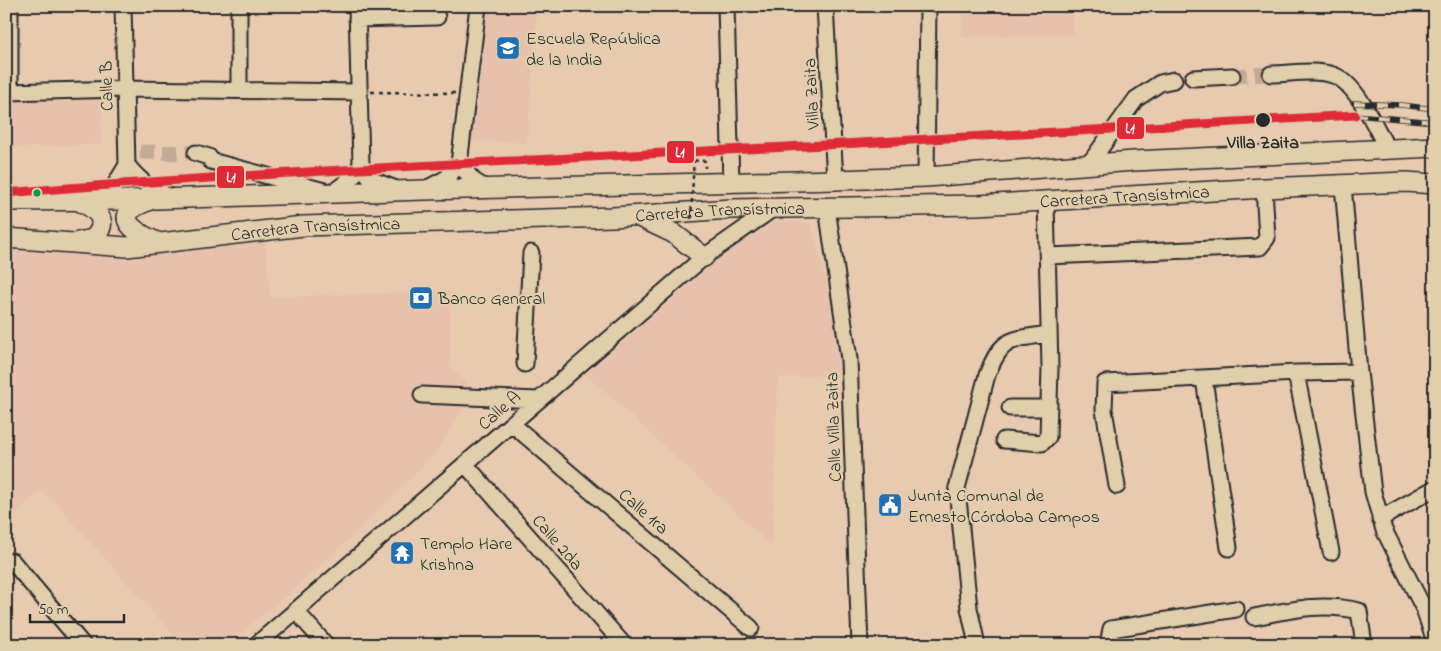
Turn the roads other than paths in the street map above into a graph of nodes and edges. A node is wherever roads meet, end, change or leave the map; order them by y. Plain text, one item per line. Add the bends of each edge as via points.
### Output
1 (10, 6) edge
2 (123, 6) edge
3 (238, 6) edge
4 (478, 6) edge
5 (726, 6) edge
6 (825, 6) edge
7 (928, 6) edge
8 (357, 13) edge
9 (437, 17) dead end
10 (1271, 74) tunnel mouth
11 (1232, 76) tunnel mouth
12 (1193, 78) dead end
13 (1174, 80) dead end
14 (125, 89) junction
15 (240, 90) junction
16 (8, 92) edge
17 (360, 92) junction
18 (1435, 147) edge
19 (1387, 148) junction
20 (196, 153) tunnel mouth
21 (131, 156) junction
22 (459, 164) junction
23 (1089, 164) junction
24 (361, 165) junction
25 (926, 176) junction
26 (835, 180) junction
27 (731, 182) junction
28 (1435, 184) edge
29 (1343, 185) junction
30 (1264, 188) junction
31 (487, 189) junction
32 (424, 190) junction
33 (400, 191) junction
34 (332, 193) junction
35 (177, 198) junction
36 (151, 199) junction
37 (83, 200) junction
38 (6, 201) edge
39 (1046, 201) junction
40 (827, 208) junction
41 (771, 210) junction
42 (635, 216) junction
43 (6, 238) edge
44 (77, 242) junction
45 (157, 243) junction
46 (531, 253) dead end
47 (1048, 256) junction
48 (704, 258) junction
49 (1048, 334) junction
50 (525, 364) dead end
51 (1359, 372) junction
52 (1296, 373) junction
53 (1204, 379) junction
54 (422, 395) dead end
55 (539, 400) junction
56 (1010, 408) dead end
57 (1049, 408) junction
58 (512, 424) junction
59 (1004, 440) dead end
60 (465, 464) junction
61 (1117, 486) dead end
62 (1435, 488) edge
63 (1380, 519) junction
64 (1229, 548) dead end
65 (1331, 552) dead end
66 (12, 561) dead end
67 (1236, 609) dead end
68 (296, 611) junction
69 (1254, 617) dead end
70 (751, 628) dead end
71 (1435, 642) edge
72 (83, 645) edge
73 (256, 645) edge
74 (326, 645) edge
75 (624, 645) edge
76 (860, 645) edge
77 (977, 645) edge
78 (1108, 645) edge
79 (1364, 645) edge

1 - 16 street
2 - 14 street, Calle B
3 - 15 street
4 - 22 street
5 - 27 street
6 - 26 street, Villa Zaita
7 - 25 street
8 - 9 street
8 - 17 street
10 - 19 street via 1332,74 1344,80
11 - 12 street
13 - 23 street via 1160,83 1136,98
14 - 15 street
14 - 16 street
14 - 21 street, Calle B
15 - 17 street
17 - 24 street
18 - 19 main road, Carretera Transístmica
19 - 23 main road, Carretera Transístmica
20 - 34 street via 209,157 211,161
21 - 35 street via 140,181
21 - 37 street via 113,188 101,196
22 - 31 street via 474,181
22 - 32 street via 447,178
23 - 25 main road, Carretera Transístmica
24 - 33 street via 372,180
24 - 34 street via 352,178
25 - 26 main road, Carretera Transístmica
26 - 27 main road, Carretera Transístmica
27 - 31 main road, Carretera Transístmica
28 - 29 main road, Carretera Transístmica
29 - 30 main road, Carretera Transístmica
29 - 51 street
30 - 39 main road, Carretera Transístmica
30 - 47 street via 1267,238 1260,247
31 - 32 main road, Carretera Transístmica
32 - 33 main road, Carretera Transístmica
33 - 34 main road, Carretera Transístmica
34 - 35 main road, Carretera Transístmica
35 - 36 main road, Carretera Transístmica
36 - 37 main road, Carretera Transístmica
36 - 45 main road via 133,206 128,213 128,224 136,233
37 - 38 main road, Carretera Transístmica
37 - 44 main road via 94,207 101,221 99,233 93,239
39 - 40 main road, Carretera Transístmica
39 - 47 street
40 - 41 main road, Carretera Transístmica
40 - 76 street, Calle Villa Zaita via 849,359
41 - 42 main road, Carretera Transístmica via 687,211
41 - 48 street, Calle A
42 - 45 main road, Carretera Transístmica via 303,226
42 - 48 main road via 673,233
43 - 44 main road, Carretera Transístmica
44 - 45 main road, Carretera Transístmica via 127,247
46 - 50 street
47 - 49 street
48 - 55 street, Calle A
49 - 57 street
49 - 77 street via 1002,345 994,357 957,488 969,608
51 - 52 street
51 - 63 street via 1373,492
52 - 53 street
52 - 65 street
53 - 61 street via 1105,383 1104,410
53 - 64 street
54 - 55 street
55 - 58 street, Calle A
56 - 57 street
57 - 59 street via 1045,443
58 - 60 street, Calle A
58 - 70 street, Calle 1ra
60 - 68 street, Calle A
60 - 75 street, Calle 2da
62 - 63 street
63 - 71 street via 1424,609
66 - 72 street
67 - 78 street via 1111,629
68 - 73 street, Calle A
68 - 74 street
69 - 79 street via 1315,606 1358,610

